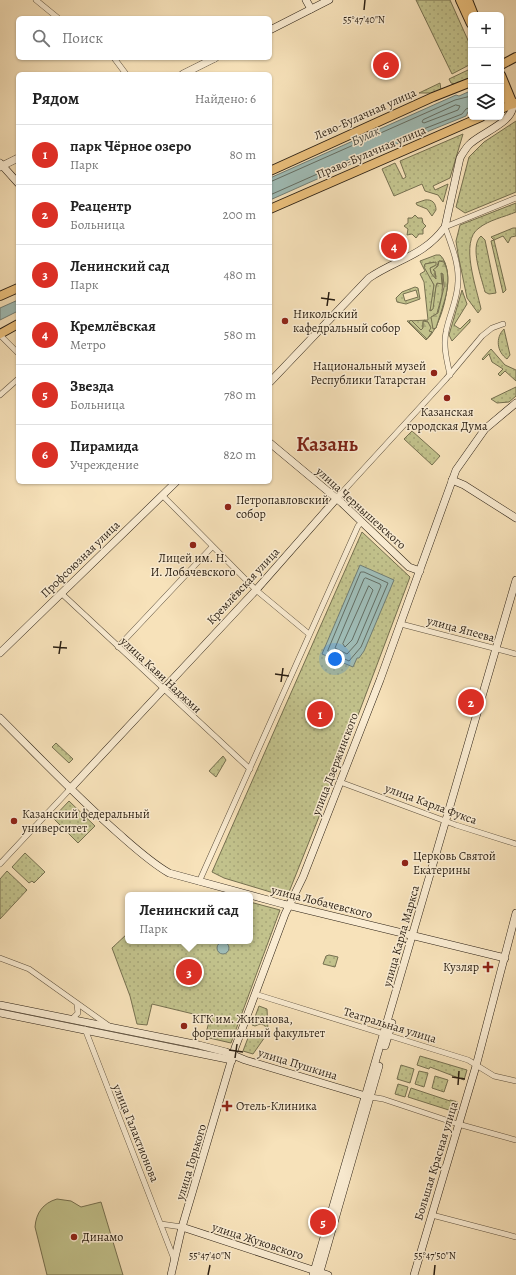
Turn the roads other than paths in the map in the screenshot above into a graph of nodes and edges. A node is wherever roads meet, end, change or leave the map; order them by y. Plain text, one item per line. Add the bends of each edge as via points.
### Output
1 (36, 0) edge
2 (306, 0) edge
3 (329, 0) edge
4 (460, 0) edge
5 (468, 0) edge
6 (311, 9) junction
7 (473, 12) edge
8 (56, 16) edge
9 (468, 17) edge
10 (272, 29) edge
11 (516, 58) edge
12 (116, 60) edge
13 (211, 60) edge
14 (504, 64) edge
15 (124, 72) edge
16 (187, 72) edge
17 (504, 81) edge
18 (468, 83) edge
19 (504, 96) edge
20 (515, 103) edge
21 (504, 108) edge
22 (516, 112) edge
23 (507, 118) junction
24 (475, 120) edge
25 (16, 159) edge
26 (1, 165) edge
27 (272, 170) edge
28 (16, 181) edge
29 (516, 198) edge
30 (272, 207) edge
31 (445, 227) junction
32 (16, 289) edge
33 (0, 296) edge
34 (503, 324) dead end
35 (16, 325) edge
36 (0, 335) edge
37 (16, 352) edge
38 (450, 374) junction
39 (272, 380) edge
40 (16, 381) edge
41 (0, 395) edge
42 (516, 403) edge
43 (272, 445) edge
44 (452, 480) junction
45 (174, 484) edge
46 (162, 496) junction
47 (337, 498) junction
48 (516, 518) edge
49 (362, 522) junction
50 (212, 547) junction
51 (420, 571) junction
52 (516, 580) edge
53 (256, 590) junction
54 (61, 593) junction
55 (516, 593) edge
56 (401, 624) junction
57 (309, 634) junction
58 (118, 647) junction
59 (498, 649) junction
60 (0, 653) edge
61 (516, 654) edge
62 (162, 689) junction
63 (0, 718) edge
64 (250, 769) junction
65 (340, 782) junction
66 (70, 789) junction
67 (448, 822) junction
68 (516, 844) edge
69 (0, 864) edge
70 (199, 882) junction
71 (237, 892) edge
72 (253, 896) edge
73 (290, 906) junction
74 (516, 913) edge
75 (415, 936) junction
76 (0, 958) edge
77 (504, 958) junction
78 (255, 994) junction
79 (0, 1005) edge
80 (77, 1005) junction
81 (0, 1013) edge
82 (72, 1019) junction
83 (111, 1027) junction
84 (84, 1029) junction
85 (386, 1034) junction
86 (232, 1057) junction
87 (476, 1066) junction
88 (516, 1081) edge
89 (368, 1097) junction
90 (458, 1124) junction
91 (516, 1140) edge
92 (432, 1215) junction
93 (161, 1224) junction
94 (182, 1227) junction
95 (516, 1237) edge
96 (174, 1260) junction
97 (317, 1273) edge
98 (171, 1275) edge
99 (328, 1275) edge
100 (414, 1275) edge

1 - 8 street
2 - 6 main road
3 - 6 main road
4 - 9 main road
5 - 7 main road
6 - 10 main road
11 - 14 main road
12 - 15 street
13 - 16 main road
17 - 20 main road
18 - 27 main road, Лево-Булачная улица
19 - 20 main road via 508,101
20 - 21 main road
20 - 23 main road
22 - 23 main road
23 - 31 main road via 465,149 460,158
24 - 30 main road, Право-Булачная улица
25 - 26 main road
26 - 28 main road
29 - 31 street
31 - 38 street via 455,257 458,280 446,332 445,348
31 - 39 main road via 426,248 369,278
32 - 33 main road
34 - 38 street, Кремлёвская улица via 482,336
35 - 36 main road
36 - 37 street
38 - 47 street, Кремлёвская улица
40 - 41 street
42 - 44 main road, улица Дзержинского via 485,429 468,451
43 - 47 main road, улица Чернышевского
44 - 48 main road
44 - 51 main road, улица Дзержинского
45 - 46 main road, Профсоюзная улица
46 - 50 street
46 - 54 main road, Профсоюзная улица
47 - 49 main road, улица Чернышевского
47 - 53 main road, Кремлёвская улица
49 - 51 main road, улица Чернышевского via 409,567
49 - 57 street
50 - 53 street
50 - 58 street
51 - 56 main road, улица Дзержинского
52 - 59 main road, улица Карла Маркса
53 - 57 street
53 - 62 main road, Кремлёвская улица
54 - 58 street, улица Кави Наджми
54 - 60 main road, Профсоюзная улица
55 - 59 main road, улица Карла Маркса
56 - 59 street, улица Япеева
56 - 65 main road, улица Дзержинского
57 - 64 street
58 - 62 street, улица Кави Наджми
59 - 61 street, улица Япеева
59 - 67 main road, улица Карла Маркса
62 - 64 street, улица Кави Наджми
62 - 66 main road, Кремлёвская улица
63 - 66 main road, улица Лобачевского
64 - 70 street
65 - 67 street, улица Карла Фукса
65 - 73 main road, улица Дзержинского
66 - 69 street, Кремлёвская улица
66 - 70 main road, улица Лобачевского via 158,866 168,873
67 - 68 street, улица Карла Фукса
67 - 75 main road, улица Карла Маркса
70 - 71 main road, улица Лобачевского
72 - 73 main road, улица Лобачевского
73 - 75 main road, улица Лобачевского
73 - 78 main road, улица Дзержинского
74 - 77 main road, Большая Красная улица
75 - 77 main road, улица Лобачевского
75 - 85 main road, улица Карла Маркса
76 - 80 street via 29,969
77 - 87 main road, Большая Красная улица
78 - 85 street, Театральная улица
78 - 86 main road, улица Дзержинского
79 - 82 main road, улица Пушкина
80 - 82 street via 78,1013
80 - 83 street
81 - 84 main road, улица Пушкина
82 - 83 main road, улица Пушкина
83 - 86 main road, улица Пушкина via 199,1045
84 - 86 main road, улица Пушкина
84 - 93 street, улица Галактионова
85 - 87 street, Театральная улица via 468,1060
85 - 89 main road, улица Карла Маркса
86 - 89 main road, улица Пушкина
86 - 94 main road, улица Горького
87 - 88 street, Театральная улица via 494,1076
87 - 90 main road, Большая Красная улица
89 - 90 street, улица Пушкина via 383,1099
89 - 97 main road, улица Карла Маркса
90 - 91 street, улица Пушкина
90 - 92 main road, Большая Красная улица
92 - 95 street
92 - 100 main road, Большая Красная улица
93 - 94 street
93 - 96 street, улица Галактионова
94 - 96 main road, улица Горького
94 - 97 main road, улица Жуковского
96 - 98 main road, улица Горького
97 - 99 main road, улица Жуковского

